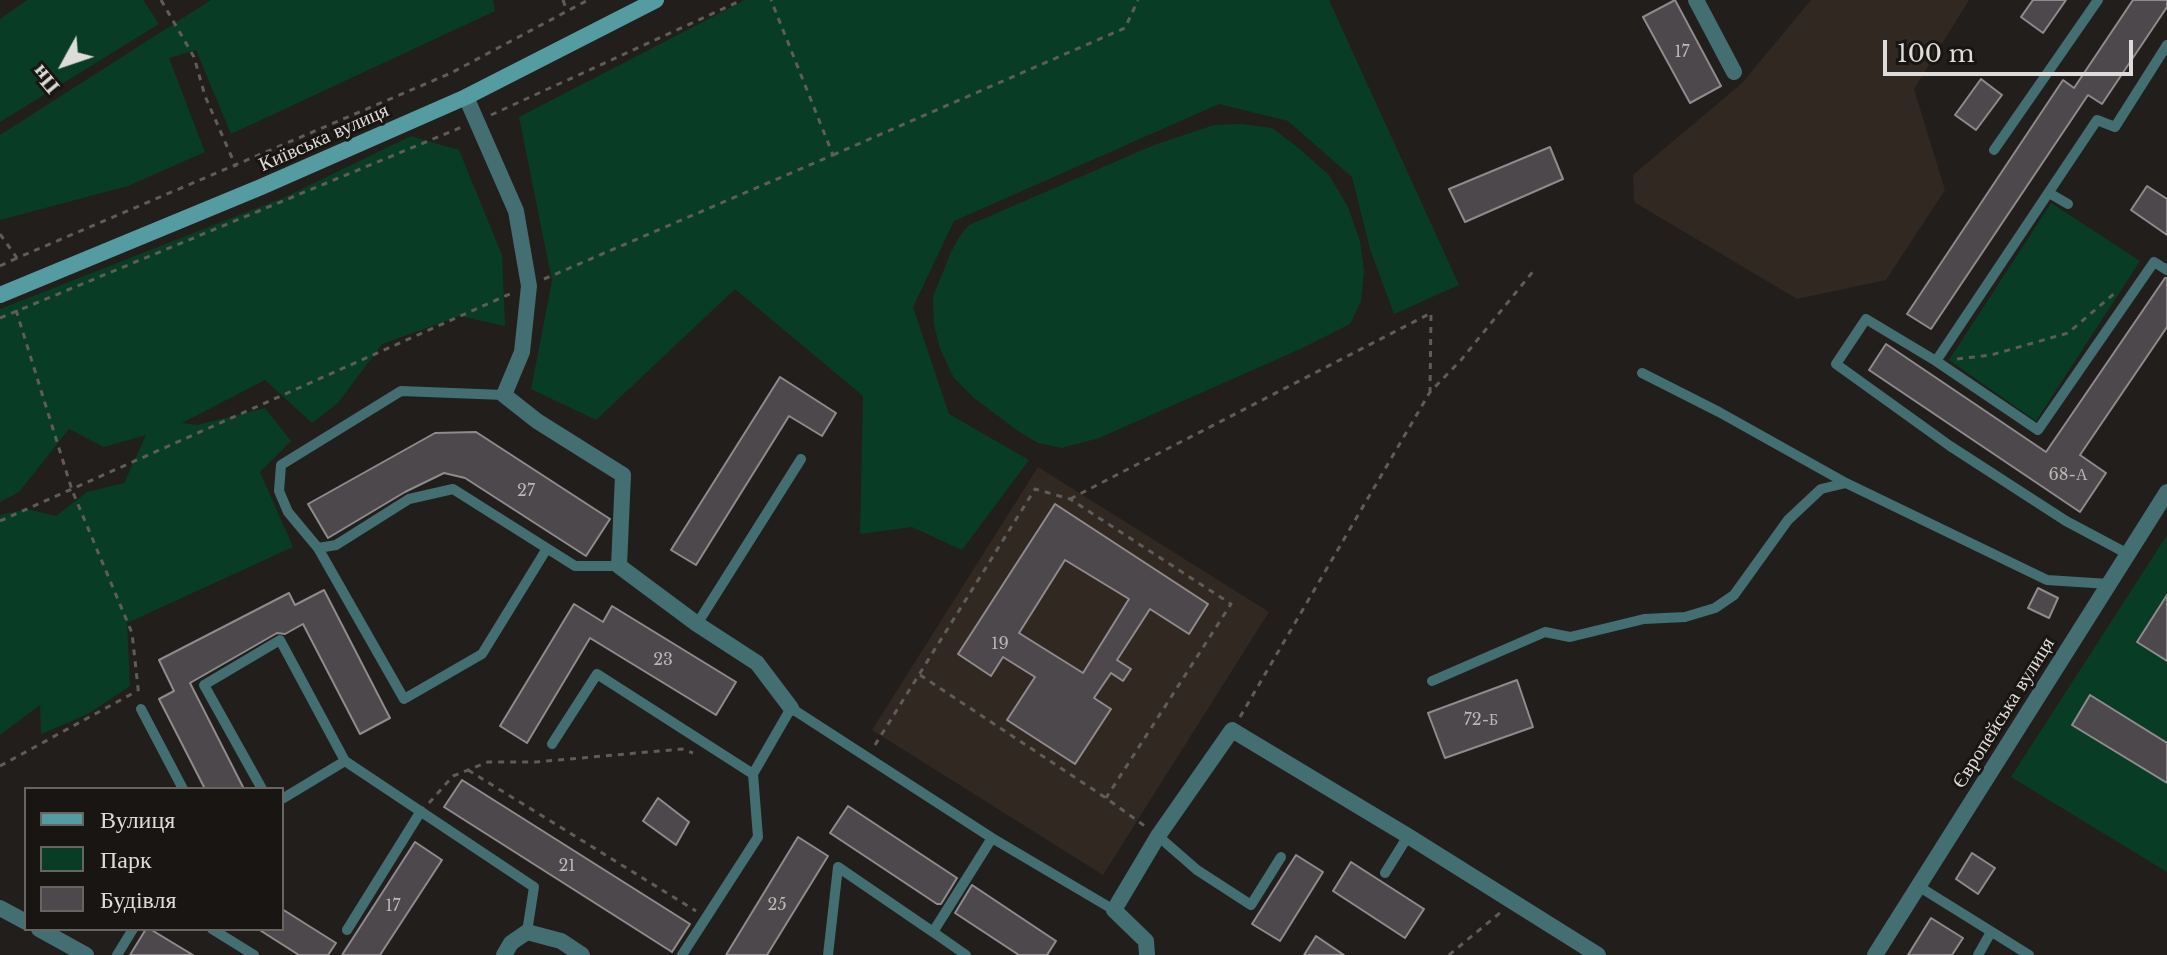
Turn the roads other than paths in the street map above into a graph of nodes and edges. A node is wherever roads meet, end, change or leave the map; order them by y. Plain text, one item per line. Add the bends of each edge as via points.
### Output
1 (656, 0) edge
2 (1696, 0) edge
3 (2098, 0) edge
4 (2167, 45) edge
5 (1734, 72) dead end
6 (466, 97) junction
7 (1994, 150) dead end
8 (2049, 193) junction
9 (2068, 204) dead end
10 (2167, 270) edge
11 (2, 289) edge
12 (1941, 361) junction
13 (1642, 373) dead end
14 (504, 395) junction
15 (801, 459) dead end
16 (1846, 483) junction
17 (2167, 492) edge
18 (318, 548) junction
19 (546, 550) junction
20 (2128, 554) junction
21 (619, 566) junction
22 (2109, 584) junction
23 (697, 624) junction
24 (1432, 681) dead end
25 (791, 708) junction
26 (141, 709) road end
27 (552, 744) dead end
28 (345, 761) junction
29 (753, 774) junction
30 (182, 787) edge
31 (261, 787) edge
32 (284, 798) edge
33 (421, 811) junction
34 (1158, 836) junction
35 (1408, 836) junction
36 (992, 838) junction
37 (1281, 857) dead end
38 (1385, 873) dead end
39 (1918, 886) junction
40 (0, 908) edge
41 (1114, 910) junction
42 (24, 921) edge
43 (347, 930) dead end
44 (43, 931) edge
45 (132, 931) edge
46 (215, 931) edge
47 (527, 932) junction
48 (933, 932) junction
49 (1991, 932) junction
50 (86, 955) edge
51 (117, 955) edge
52 (254, 955) edge
53 (504, 955) edge
54 (582, 955) edge
55 (682, 955) edge
56 (828, 955) edge
57 (966, 955) edge
58 (1147, 955) edge
59 (1598, 955) edge
60 (1875, 955) edge
61 (1978, 955) edge
62 (2029, 955) edge

1 - 6 main road, Київська вулиця
2 - 5 street
3 - 7 lane
4 - 8 lane via 2115,127 2097,120
6 - 11 main road, Київська вулиця via 261,187
6 - 14 street via 516,211 529,286 522,352
8 - 9 lane
8 - 12 lane
10 - 12 lane via 2154,262 2038,430
12 - 20 lane via 1866,319 1836,364 1950,446
13 - 16 lane
14 - 18 lane via 401,391 281,465 279,491 288,512
14 - 21 street via 623,475
15 - 23 lane
16 - 22 lane via 2047,580
16 - 24 lane via 1821,489 1788,520 1734,595 1715,608 1570,637 1545,632
17 - 20 street, Європейська вулиця
18 - 19 lane via 336,545 409,499 453,489
18 - 19 lane via 404,699 482,654
19 - 21 lane via 575,566
20 - 22 street, Європейська вулиця
21 - 23 street
22 - 39 street, Європейська вулиця
23 - 25 street via 757,663
25 - 29 lane
25 - 36 lane
26 - 30 lane
27 - 29 lane via 597,674
28 - 31 lane via 280,640 204,685
28 - 32 lane
28 - 33 lane
29 - 55 lane via 758,837
33 - 43 lane
33 - 47 lane via 534,887
34 - 35 street via 1232,730
34 - 37 lane via 1197,870 1251,905
34 - 41 street
35 - 38 lane
35 - 59 street
36 - 41 lane
36 - 48 lane
39 - 49 lane
39 - 60 street, Європейська вулиця
40 - 42 street
41 - 58 street via 1146,941
44 - 50 street
45 - 51 lane
46 - 52 lane
47 - 53 street
47 - 54 street via 561,941
48 - 56 lane via 838,867
48 - 57 lane
49 - 61 lane
49 - 62 lane

